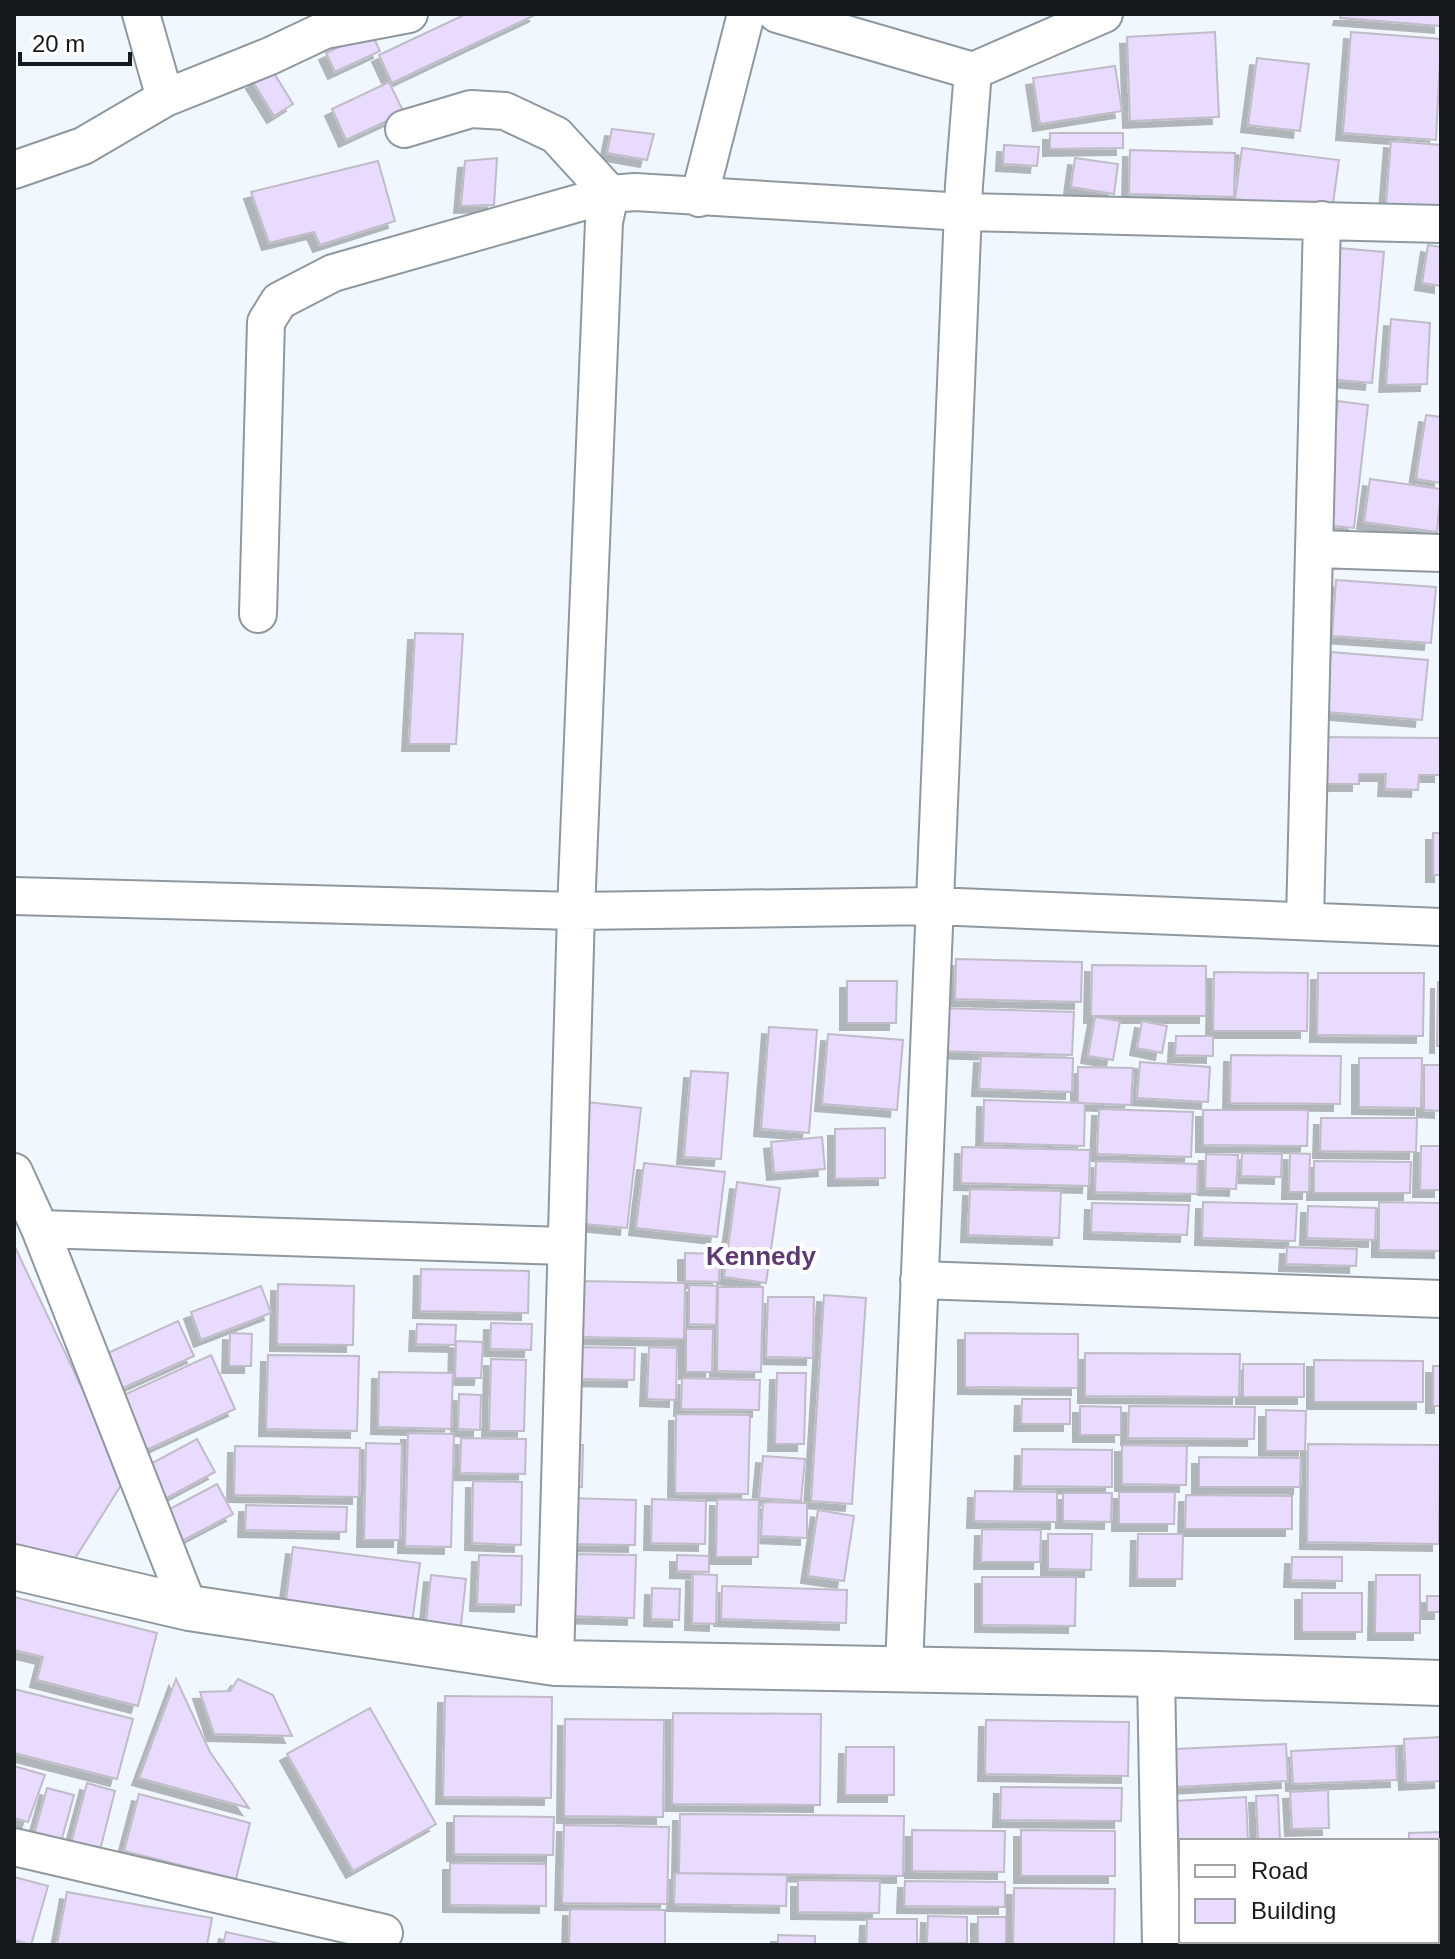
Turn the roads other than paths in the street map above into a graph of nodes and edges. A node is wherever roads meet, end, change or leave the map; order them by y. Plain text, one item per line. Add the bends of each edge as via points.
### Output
1 (141, 14) edge
2 (409, 14) edge
3 (746, 14) edge
4 (777, 14) edge
5 (1104, 14) edge
6 (973, 71) junction
7 (165, 98) junction
8 (404, 129) dead end
9 (14, 170) edge
10 (610, 194) junction
11 (699, 198) junction
12 (964, 212) junction
13 (1322, 220) junction
14 (1441, 224) edge
15 (1317, 549) junction
16 (1441, 553) edge
17 (258, 614) dead end
18 (14, 896) edge
19 (934, 906) junction
20 (576, 911) junction
21 (1305, 921) junction
22 (1441, 927) edge
23 (14, 1172) edge
24 (40, 1229) junction
25 (565, 1246) junction
26 (919, 1280) junction
27 (1441, 1299) edge
28 (14, 1567) edge
29 (189, 1608) junction
30 (555, 1663) junction
31 (904, 1668) junction
32 (1156, 1674) junction
33 (1441, 1683) edge
34 (14, 1847) edge
35 (384, 1933) dead end
36 (1161, 1945) edge

1 - 7 street
2 - 7 street via 325,30
3 - 11 street
4 - 6 street
5 - 6 street
6 - 12 street
7 - 9 street via 83,146
8 - 10 street via 471,109 505,111 556,135
10 - 11 street
10 - 17 street via 333,273 279,301 266,322
10 - 20 street via 604,222
11 - 12 street
12 - 13 street
12 - 19 street
13 - 14 street
13 - 15 street
15 - 16 street
15 - 21 street
18 - 20 street
19 - 20 street
19 - 21 street
19 - 26 street
20 - 25 street
21 - 22 street
23 - 24 street
24 - 25 street
24 - 29 street
25 - 30 street
26 - 27 street
26 - 31 street
28 - 29 street
29 - 30 street
30 - 31 street
31 - 32 street
32 - 33 street
32 - 36 street
34 - 35 street

